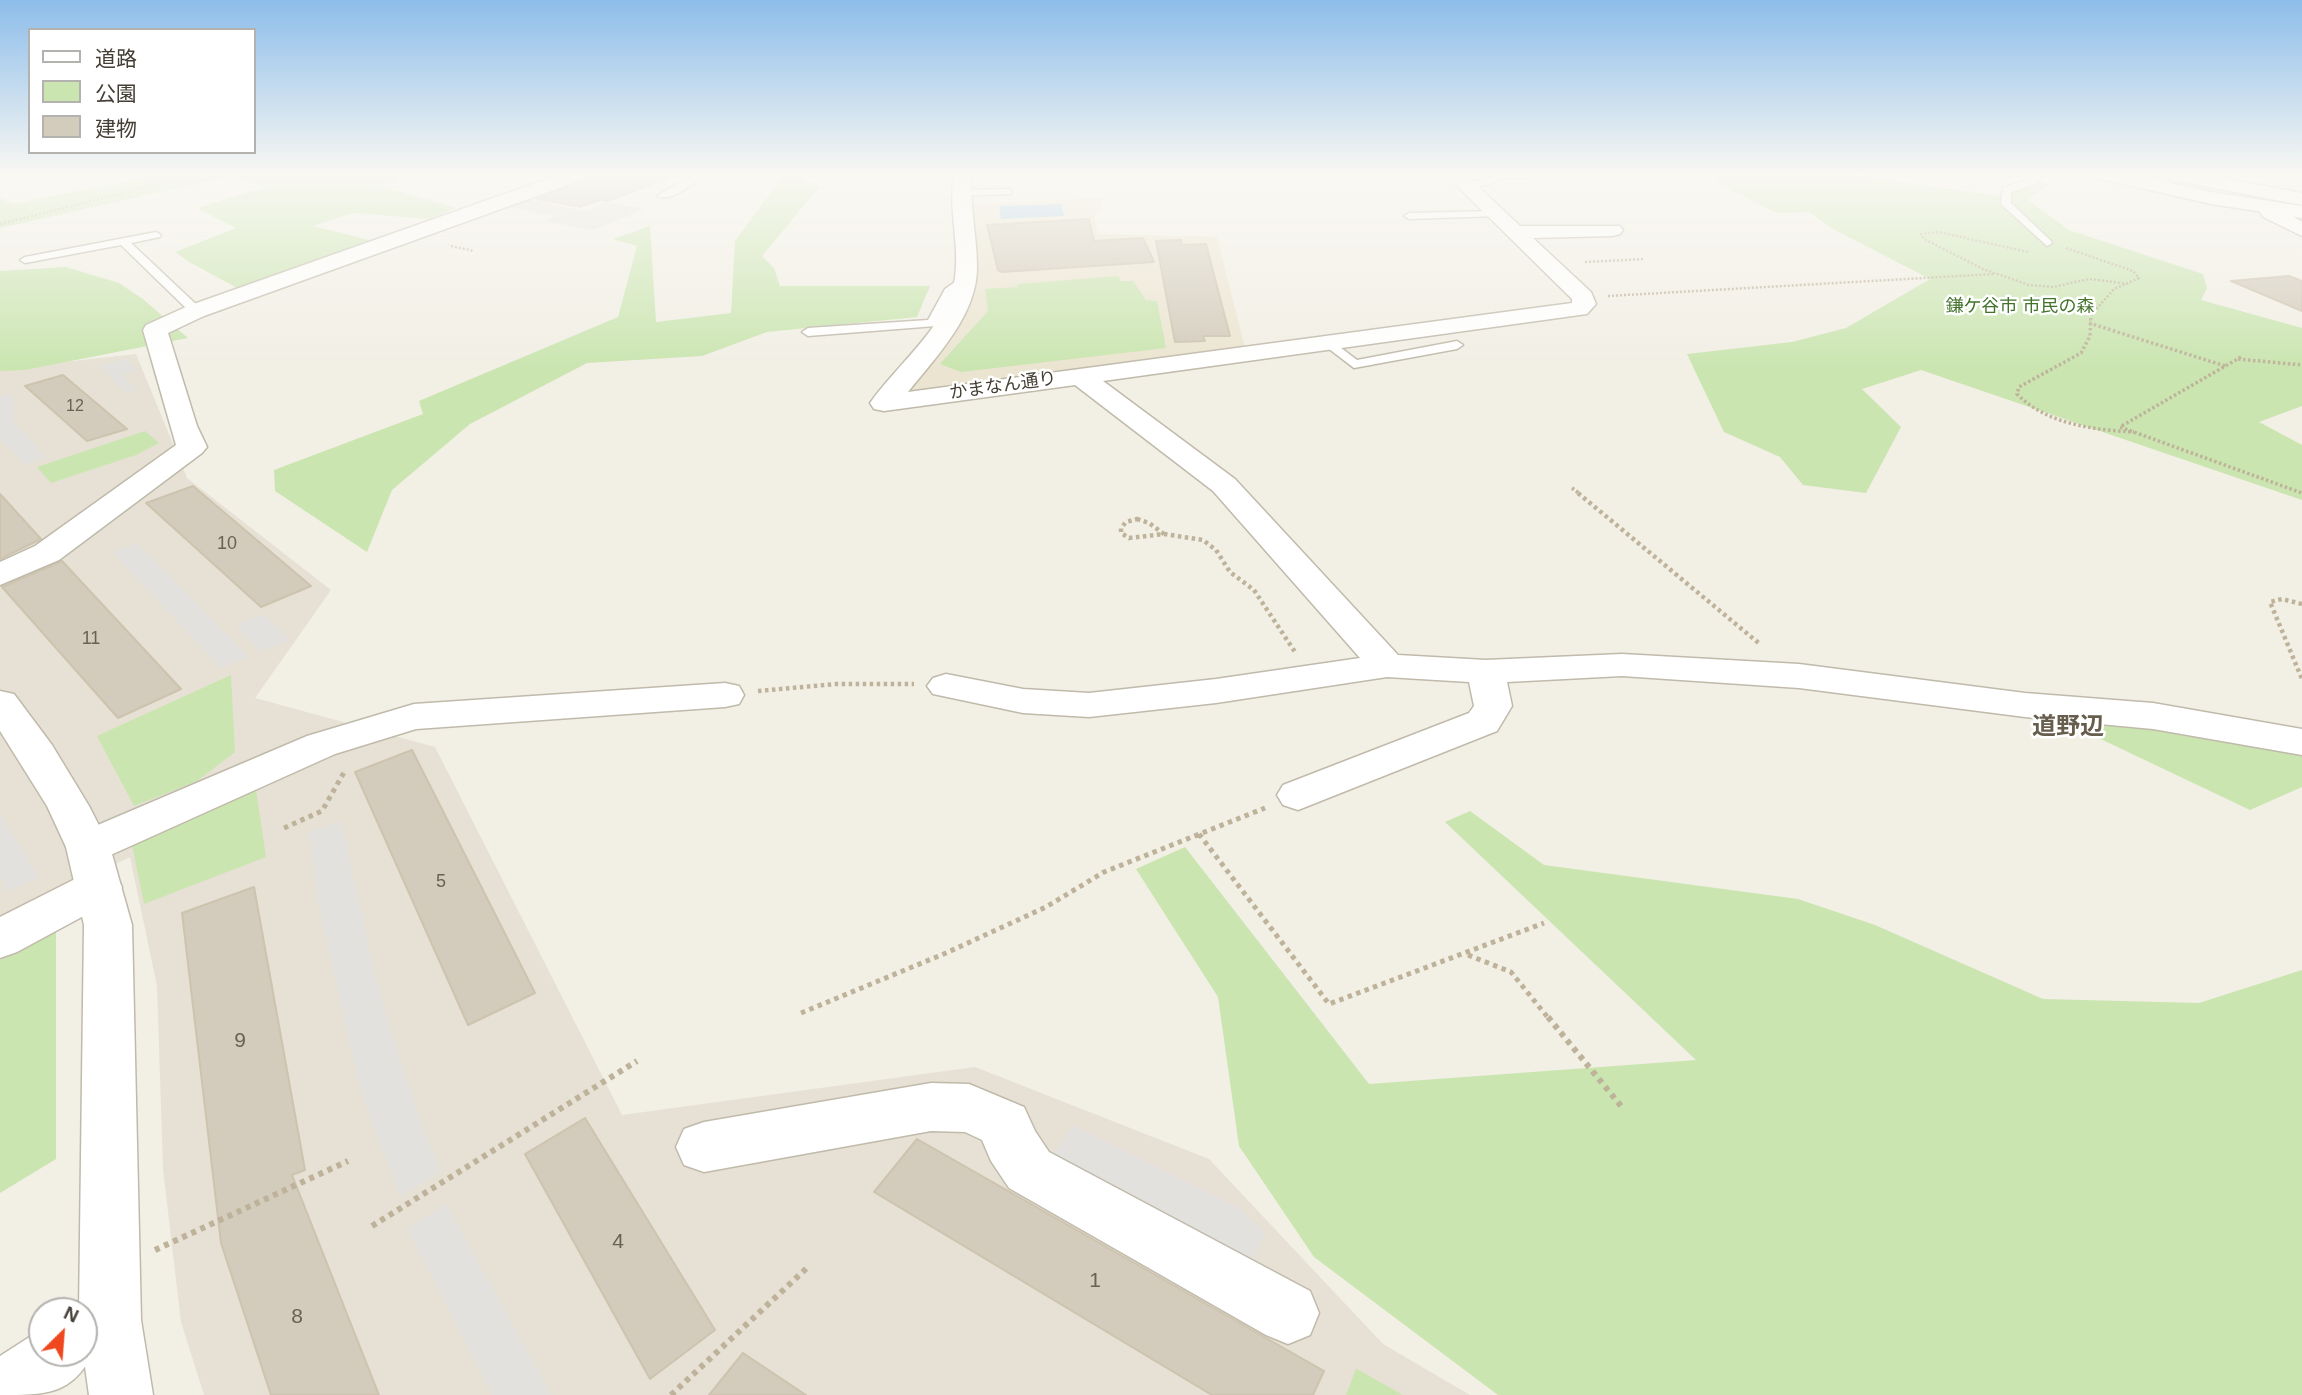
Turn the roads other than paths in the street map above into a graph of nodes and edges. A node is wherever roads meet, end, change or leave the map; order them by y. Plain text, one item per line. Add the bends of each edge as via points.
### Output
1 (133, 239) edge
2 (398, 239) edge
3 (964, 239) edge
4 (1521, 239) edge
5 (2043, 239) edge
6 (123, 241) junction
7 (2047, 243) road end
8 (25, 260) dead end
9 (966, 279) junction
10 (196, 311) junction
11 (808, 332) dead end
12 (1328, 342) junction
13 (1457, 345) dead end
14 (1078, 375) junction
15 (0, 575) edge
16 (1387, 666) junction
17 (1486, 672) junction
18 (946, 686) road end
19 (725, 695) road end
20 (0, 703) edge
21 (2302, 742) edge
22 (1298, 795) road end
23 (93, 867) junction
24 (6, 923) edge
25 (704, 1147) dead end
26 (87, 1297) edge
27 (1288, 1313) dead end
28 (98, 1358) edge
29 (40, 1367) edge
30 (0, 1394) edge
31 (121, 1395) edge

1 - 6 lane
2 - 10 street
3 - 9 street, かまなん通り
4 - 12 street via 1583,297 1579,309
5 - 7 lane
6 - 8 lane
6 - 10 lane
9 - 11 lane via 947,293 932,323
9 - 14 street, かまなん通り via 936,340 884,403
10 - 15 street via 155,330 192,447 47,553
12 - 13 lane via 1354,364
12 - 14 street
14 - 16 street, かまなん通り via 1224,485
16 - 17 street
16 - 18 street via 1089,705 1023,701
17 - 21 street via 1622,665 1799,676 2153,716
17 - 22 street via 1493,706 1483,722
19 - 23 street via 414,717 321,745
20 - 23 street via 68,806
23 - 24 street
23 - 26 street via 107,925
25 - 27 street via 931,1107 969,1108 1005,1124 1028,1170
28 - 31 street
29 - 30 street

